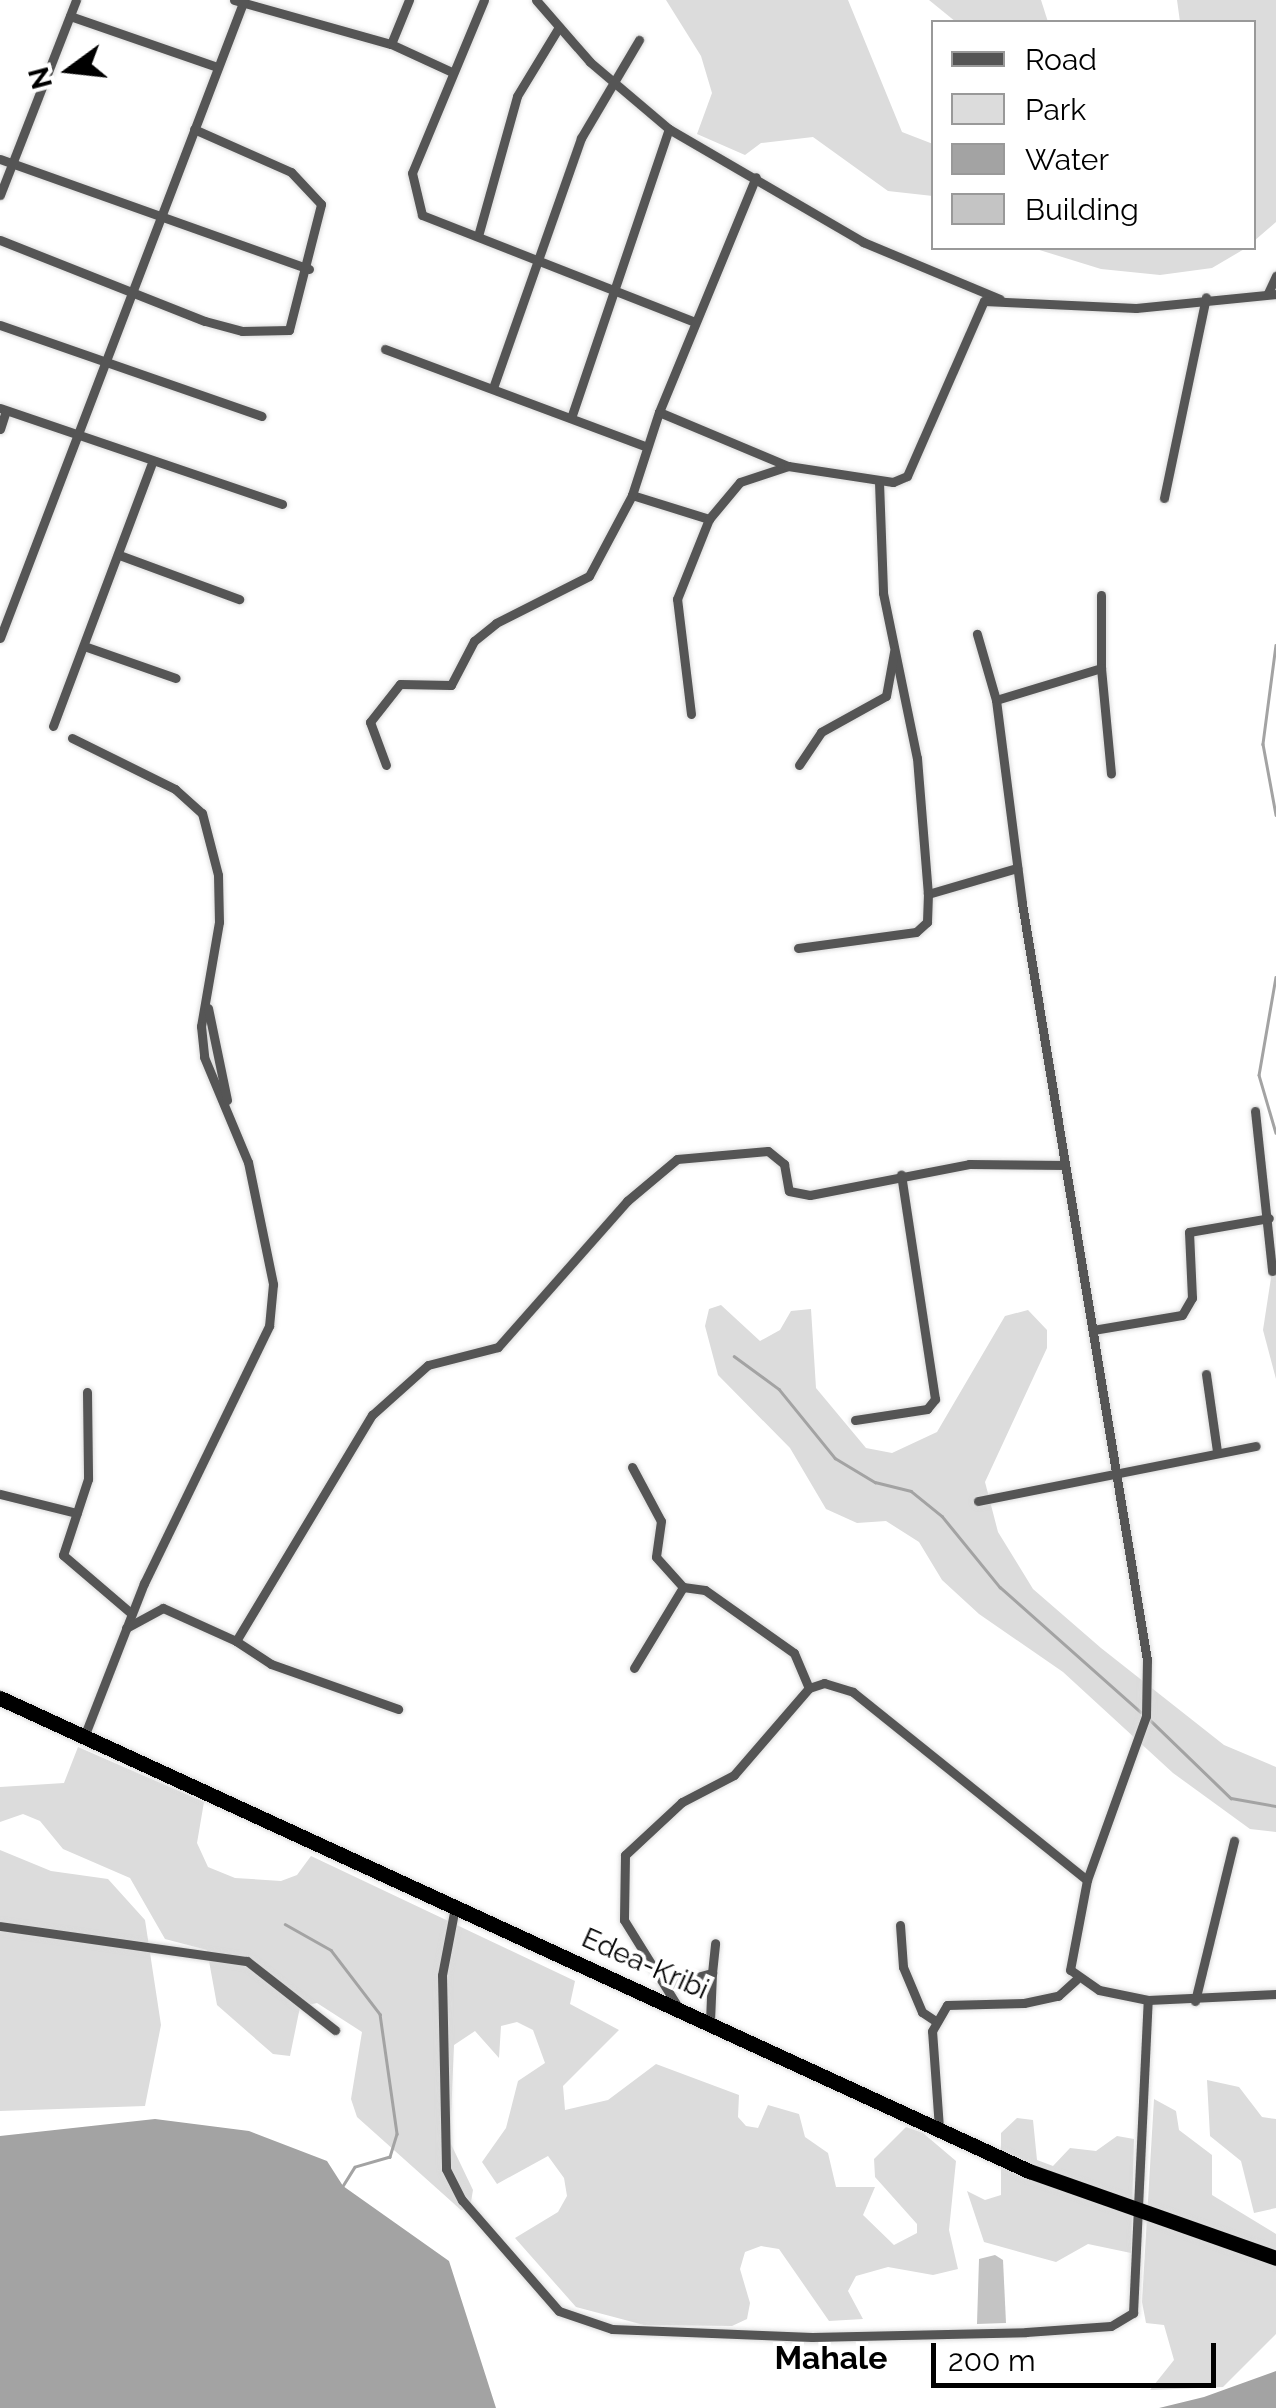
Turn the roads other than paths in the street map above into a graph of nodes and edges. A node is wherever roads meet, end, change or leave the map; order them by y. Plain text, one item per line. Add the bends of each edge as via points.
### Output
1 (76, 0) edge
2 (409, 0) edge
3 (470, 0) edge
4 (536, 0) edge
5 (240, 1) edge
6 (483, 3) edge
7 (70, 16) junction
8 (559, 28) junction
9 (639, 40) dead end
10 (391, 44) junction
11 (214, 66) junction
12 (452, 72) junction
13 (611, 80) junction
14 (194, 129) junction
15 (669, 129) junction
16 (0, 158) edge
17 (12, 162) junction
18 (756, 178) junction
19 (0, 195) edge
20 (165, 218) junction
21 (478, 236) junction
22 (0, 240) edge
23 (541, 263) junction
24 (309, 269) junction
25 (1276, 276) edge
26 (617, 290) junction
27 (135, 293) junction
28 (1272, 294) edge
29 (1206, 297) junction
30 (1007, 302) junction
31 (692, 321) junction
32 (0, 325) edge
33 (385, 349) dead end
34 (106, 363) junction
35 (494, 386) junction
36 (3, 410) edge
37 (660, 412) junction
38 (262, 416) dead end
39 (571, 418) junction
40 (0, 429) edge
41 (79, 436) junction
42 (644, 446) junction
43 (151, 465) junction
44 (788, 466) junction
45 (879, 482) junction
46 (632, 495) junction
47 (1164, 498) dead end
48 (282, 504) dead end
49 (709, 520) junction
50 (122, 556) junction
51 (1102, 595) dead end
52 (239, 600) dead end
53 (977, 634) dead end
54 (0, 638) edge
55 (894, 644) junction
56 (84, 646) junction
57 (1101, 668) junction
58 (176, 678) dead end
59 (996, 700) junction
60 (691, 714) dead end
61 (53, 726) dead end
62 (72, 738) dead end
63 (386, 765) dead end
64 (799, 765) dead end
65 (1110, 774) dead end
66 (1017, 868) junction
67 (928, 894) junction
68 (798, 948) dead end
69 (1254, 1111) dead end
70 (1065, 1166) junction
71 (902, 1174) junction
72 (1268, 1218) junction
73 (1272, 1271) dead end
74 (1094, 1330) junction
75 (1206, 1374) dead end
76 (87, 1392) dead end
77 (855, 1420) dead end
78 (1256, 1446) dead end
79 (1218, 1450) junction
80 (632, 1466) dead end
81 (1118, 1470) junction
82 (0, 1494) edge
83 (978, 1501) dead end
84 (77, 1513) junction
85 (683, 1588) junction
86 (131, 1613) junction
87 (126, 1628) junction
88 (236, 1641) junction
89 (634, 1668) dead end
90 (804, 1671) junction
91 (824, 1683) junction
92 (809, 1688) junction
93 (0, 1698) edge
94 (398, 1709) dead end
95 (84, 1737) junction
96 (1234, 1841) dead end
97 (1087, 1880) junction
98 (455, 1907) junction
99 (900, 1925) dead end
100 (0, 1926) edge
101 (715, 1943) dead end
102 (712, 1972) junction
103 (1076, 1980) junction
104 (668, 1986) junction
105 (1276, 1994) edge
106 (1148, 2000) junction
107 (1195, 2002) junction
108 (678, 2006) junction
109 (934, 2020) junction
110 (710, 2021) junction
111 (335, 2030) dead end
112 (938, 2128) junction
113 (1136, 2210) junction
114 (1276, 2258) edge

1 - 7 street
2 - 10 street
3 - 6 street
4 - 8 street
5 - 10 street
5 - 11 street
6 - 12 street
7 - 11 street
7 - 17 street
8 - 13 street
8 - 21 street via 517,96
9 - 13 street
10 - 12 street
11 - 14 street
12 - 21 street via 412,174 414,199 422,216
13 - 15 street
13 - 23 street via 582,138
14 - 20 street
14 - 24 street via 253,152 315,193 322,218
15 - 18 street
15 - 26 street
16 - 17 street
17 - 19 street
17 - 20 street
18 - 30 street via 863,242
18 - 31 street
20 - 24 street
20 - 27 street
21 - 23 street
22 - 27 street
23 - 26 street
23 - 35 street
24 - 27 street via 282,334 242,331
25 - 28 street
26 - 31 street
26 - 39 street
27 - 34 street
28 - 29 street
29 - 30 street via 1136,308
29 - 47 street
30 - 45 street via 984,301 972,312 906,476
31 - 37 street
32 - 34 street
33 - 35 street
34 - 38 street
34 - 41 street
35 - 39 street
36 - 40 street
36 - 41 street
37 - 42 street
37 - 44 street
39 - 42 street
41 - 43 street
41 - 54 street
42 - 46 street
43 - 48 street
43 - 50 street
44 - 45 street
44 - 49 street via 740,482
45 - 55 street via 878,549
46 - 49 street
46 - 63 street via 590,576 550,590 485,632 452,684 400,684 370,722
49 - 60 street via 677,599
50 - 52 street
50 - 56 street
51 - 57 street
53 - 59 street
55 - 64 street via 886,696 821,732
55 - 67 street via 917,758
56 - 58 street
56 - 61 street
57 - 59 street
57 - 65 street
59 - 66 street
62 - 86 street via 175,789 202,813 218,875 204,1057 248,1162 273,1312
66 - 67 street
66 - 70 street
67 - 68 street via 927,922 916,932
69 - 72 street
70 - 71 street via 970,1164
70 - 74 street
71 - 77 street via 935,1398 927,1409
71 - 88 street via 795,1194 779,1156 750,1149 677,1160 660,1170 498,1347 428,1365 372,1415
72 - 73 street
72 - 74 street via 1190,1232 1192,1298 1182,1315
74 - 81 street
75 - 79 street
76 - 84 street via 88,1479
78 - 79 street
79 - 81 street
80 - 85 street via 660,1521 656,1557
81 - 83 street
81 - 97 street via 1148,1660 1146,1716
82 - 84 street
84 - 86 street via 62,1548 66,1561
85 - 89 street
85 - 90 street via 715,1596 763,1638 794,1654
86 - 87 street
87 - 88 street via 163,1608
87 - 95 street
88 - 94 street via 271,1664
90 - 91 street
90 - 92 street
91 - 92 street
91 - 97 street via 853,1692
92 - 104 street via 734,1775 682,1802 625,1856 624,1920
93 - 95 highway, Edea-Kribi
95 - 98 highway, Edea-Kribi
96 - 107 street
97 - 103 street via 1070,1970
98 - 108 highway, Edea-Kribi
98 - 113 street via 442,1975 446,2169 462,2200 570,2317 612,2329 812,2337 1111,2326 1133,2313
99 - 109 street via 903,1967 922,2012
100 - 111 street via 247,1961
101 - 102 street
102 - 104 street
102 - 110 street
103 - 106 street
103 - 109 street via 1058,1996 1024,2003 961,1999
104 - 108 street
105 - 107 street
106 - 107 street
106 - 113 street
108 - 110 highway, Edea-Kribi
109 - 112 street
110 - 112 highway, Edea-Kribi
112 - 113 highway, Edea-Kribi
113 - 114 highway, Edea-Kribi

